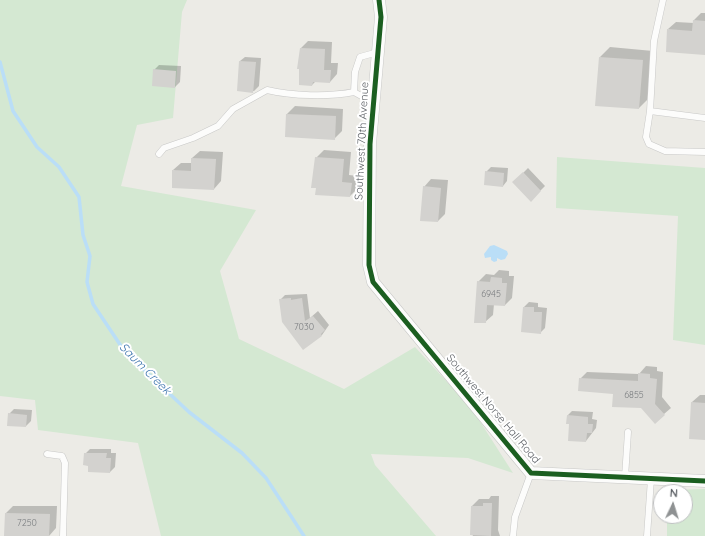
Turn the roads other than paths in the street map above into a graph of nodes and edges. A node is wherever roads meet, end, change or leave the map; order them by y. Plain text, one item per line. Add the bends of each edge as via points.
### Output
1 (379, 0) edge
2 (663, 0) edge
3 (378, 52) junction
4 (354, 92) junction
5 (373, 97) junction
6 (650, 111) junction
7 (705, 118) edge
8 (705, 152) edge
9 (159, 154) dead end
10 (373, 282) joint
11 (628, 432) dead end
12 (47, 454) dead end
13 (531, 472) junction
14 (625, 477) junction
15 (651, 479) junction
16 (705, 481) edge
17 (63, 536) edge
18 (513, 536) edge
19 (647, 536) edge

1 - 3 street, Southwest 70th Avenue via 381,17
2 - 6 lane via 654,41
3 - 4 lane via 360,57 355,72
3 - 5 street, Southwest 70th Avenue
4 - 5 lane via 363,97
4 - 9 lane via 282,93 267,90 232,109 218,126 164,148
5 - 10 street, Southwest 70th Avenue via 369,265
6 - 7 lane
6 - 8 lane via 646,131 649,144 665,151
10 - 13 street, Southwest Norse Hall Road
11 - 14 lane
12 - 17 lane via 62,456 65,463
13 - 14 street, Southwest Norse Hall Road
13 - 18 lane via 515,517
14 - 15 street, Southwest Norse Hall Road
15 - 16 street, Southwest Norse Hall Road
15 - 19 lane

